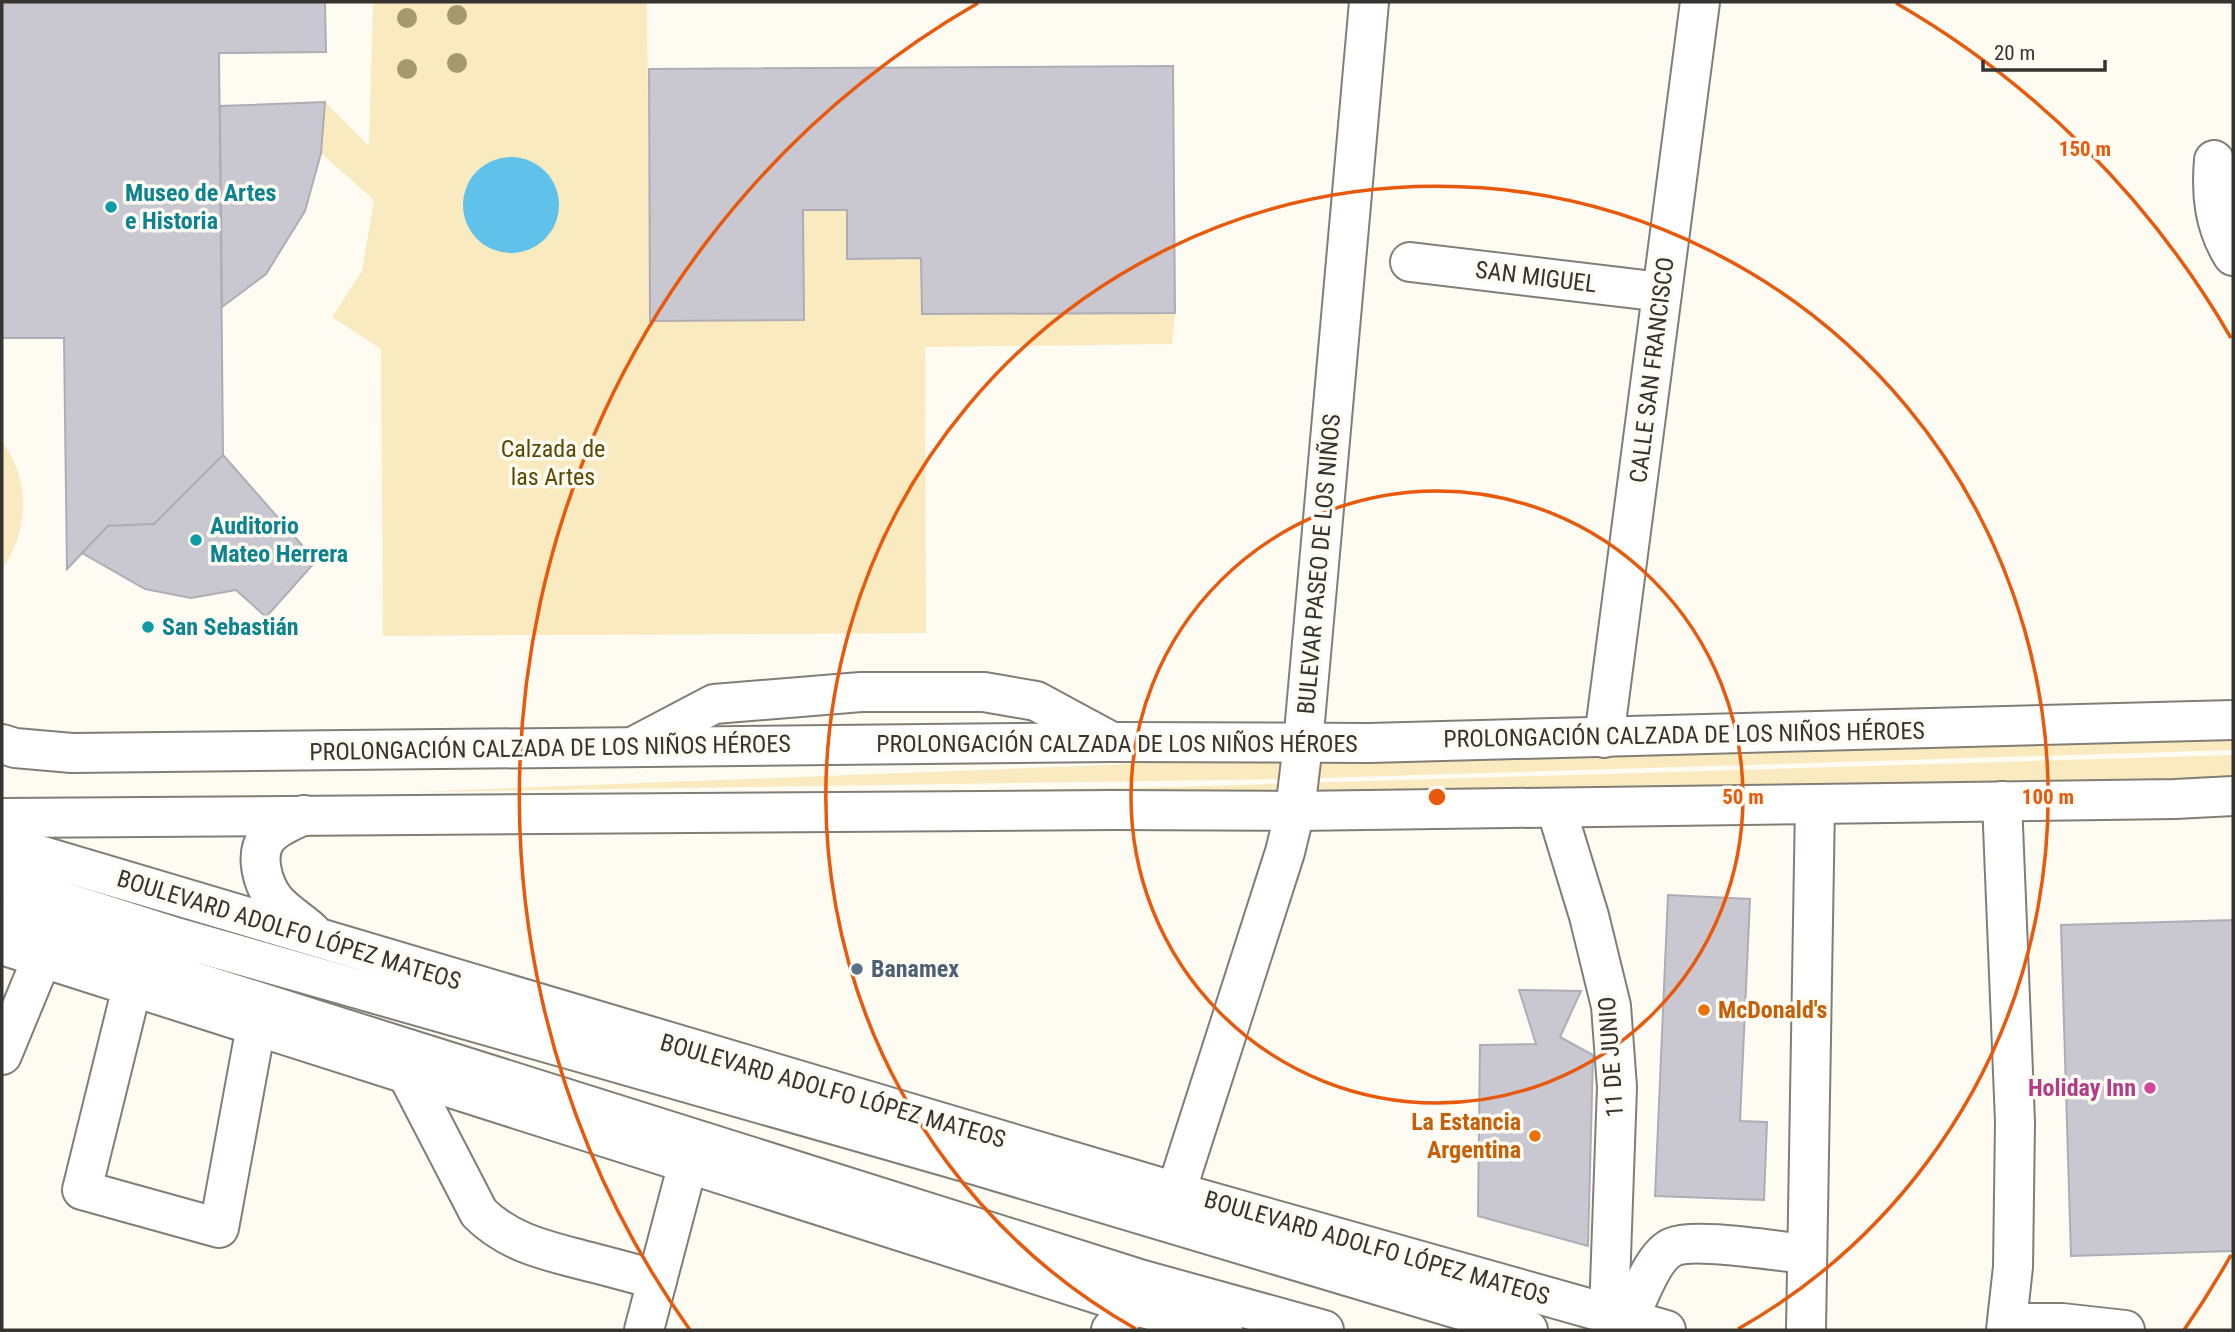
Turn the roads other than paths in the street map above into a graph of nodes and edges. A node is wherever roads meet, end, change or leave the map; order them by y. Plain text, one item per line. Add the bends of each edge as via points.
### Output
1 (1369, 2) edge
2 (1700, 2) edge
3 (2214, 160) dead end
4 (2233, 256) edge
5 (1410, 262) dead end
6 (1662, 292) junction
7 (2233, 720) edge
8 (1604, 738) junction
9 (1111, 742) junction
10 (2, 744) edge
11 (1303, 744) junction
12 (631, 747) junction
13 (2233, 796) edge
14 (2002, 801) junction
15 (1815, 804) junction
16 (1556, 808) junction
17 (1295, 811) junction
18 (304, 815) junction
19 (2, 818) edge
20 (2, 844) edge
21 (2, 882) edge
22 (2, 921) edge
23 (324, 941) junction
24 (2, 946) edge
25 (42, 958) junction
26 (132, 987) junction
27 (256, 1026) junction
28 (2, 1055) edge
29 (407, 1074) junction
30 (688, 1163) junction
31 (1176, 1192) junction
32 (1807, 1254) junction
33 (657, 1280) junction
34 (1619, 1316) junction
35 (1121, 1318) edge
36 (2007, 1327) edge
37 (644, 1330) edge
38 (1223, 1330) edge
39 (1324, 1330) edge
40 (1528, 1330) edge
41 (1666, 1330) edge
42 (1806, 1330) edge
43 (2125, 1330) edge

1 - 11 street, BULEVAR PASEO DE LOS NIÑOS
2 - 6 street, CALLE SAN FRANCISCO
3 - 4 street via 2214,204
5 - 6 street, SAN MIGUEL
6 - 8 street, CALLE SAN FRANCISCO
7 - 8 street, PROLONGACIÓN CALZADA DE LOS NIÑOS HÉROES
8 - 11 street, PROLONGACIÓN CALZADA DE LOS NIÑOS HÉROES
9 - 11 street, PROLONGACIÓN CALZADA DE LOS NIÑOS HÉROES
9 - 12 street, PROLONGACIÓN CALZADA DE LOS NIÑOS HÉROES
9 - 12 street via 1036,701 984,692 861,692 714,704
10 - 12 street, PROLONGACIÓN CALZADA DE LOS NIÑOS HÉROES via 72,753
11 - 17 street, BULEVAR PASEO DE LOS NIÑOS
13 - 14 street
14 - 15 street
14 - 36 street via 2015,1122
15 - 16 street
15 - 32 street
16 - 17 street
16 - 34 street, 11 DE JUNIO via 1611,1006 1617,1087
17 - 18 street
17 - 31 street, BULEVAR PASEO DE LOS NIÑOS
18 - 19 street
18 - 23 street via 266,839 260,857 275,901
20 - 23 street, BOULEVARD ADOLFO LÓPEZ MATEOS
21 - 40 street via 176,937 972,1164
22 - 39 street via 1143,1280
23 - 31 street, BOULEVARD ADOLFO LÓPEZ MATEOS
24 - 25 street
25 - 26 street
25 - 28 street
26 - 27 street
26 - 27 street via 82,1190 219,1228
27 - 29 street
29 - 30 street
29 - 33 street via 487,1221 528,1245
30 - 33 street
30 - 35 street
31 - 34 street, BOULEVARD ADOLFO LÓPEZ MATEOS
32 - 34 street via 1693,1243 1672,1247
32 - 42 street
33 - 37 street
34 - 41 street, BOULEVARD ADOLFO LÓPEZ MATEOS
35 - 38 street
36 - 43 street via 2062,1323

